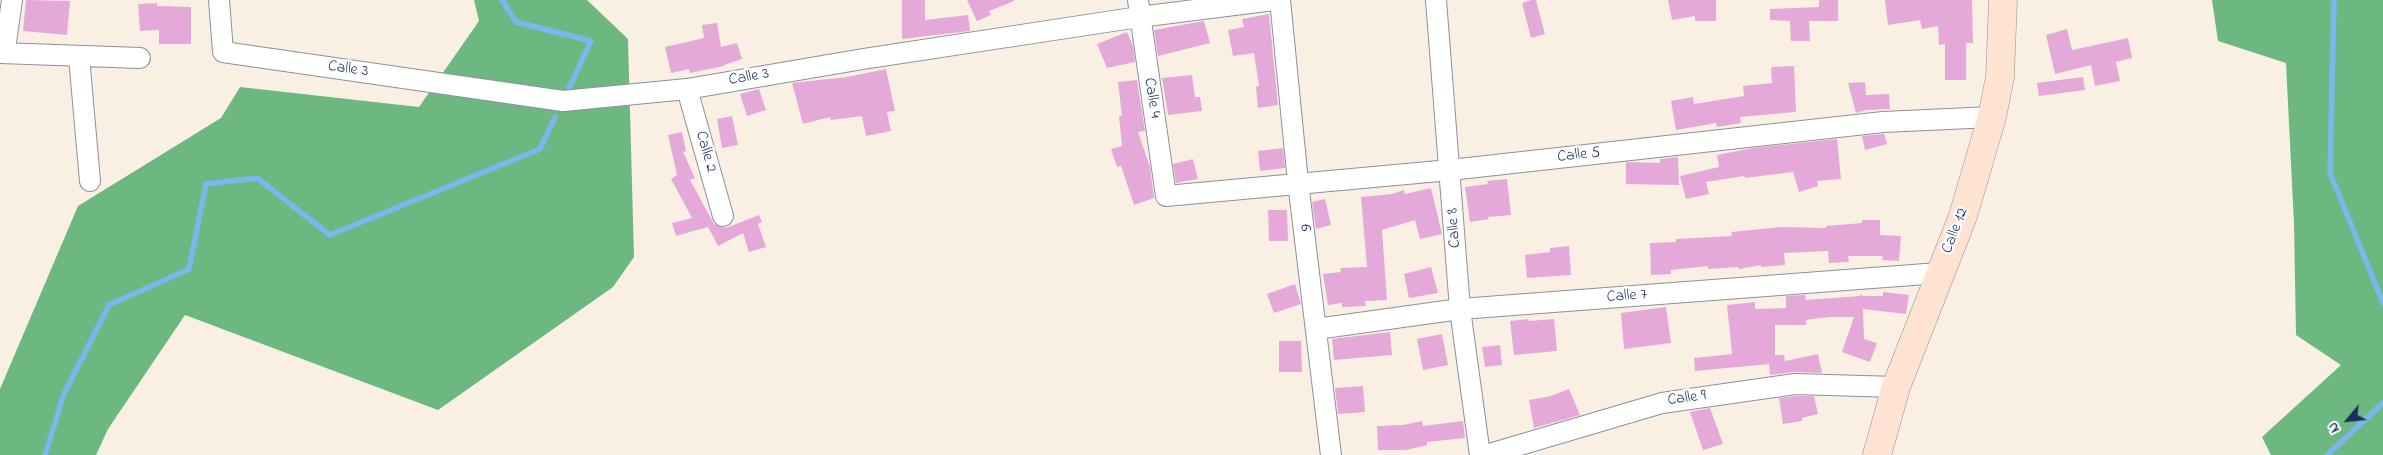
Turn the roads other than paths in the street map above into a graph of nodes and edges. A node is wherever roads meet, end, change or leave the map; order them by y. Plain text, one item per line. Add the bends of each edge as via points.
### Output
1 (12, 0) edge
2 (218, 0) edge
3 (1274, 0) edge
4 (1280, 0) edge
5 (1436, 0) edge
6 (2003, 0) edge
7 (1138, 9) edge
8 (0, 52) edge
9 (79, 57) junction
10 (140, 58) dead end
11 (687, 88) junction
12 (1992, 117) junction
13 (1450, 170) junction
14 (90, 181) dead end
15 (1298, 182) junction
16 (1166, 196) joint
17 (723, 216) dead end
18 (1939, 273) junction
19 (1460, 309) junction
20 (1316, 329) junction
21 (1896, 387) junction
22 (1331, 455) edge
23 (1480, 455) edge
24 (1486, 455) edge
25 (1876, 455) edge

1 - 8 street via 6,42
2 - 11 street, Calle 3 via 223,52 563,101
3 - 7 street, Calle 3
4 - 15 street, 6
5 - 13 street, Calle 8
6 - 12 street, Calle 12 via 2000,77
7 - 11 street, Calle 3
7 - 16 street, Calle 4
8 - 9 street
9 - 10 street
9 - 14 street
11 - 17 street, Calle 2
12 - 13 street, Calle 5 via 1882,122
12 - 18 street, Calle 12 via 1963,216
13 - 15 street, Calle 5
13 - 19 street, Calle 8
15 - 16 street, Calle 5
15 - 20 street, 6
18 - 19 street, Calle 7
18 - 21 street, Calle 12
19 - 20 street, Calle 7
19 - 23 street, Calle 8
20 - 22 street, 6
21 - 24 street, Calle 9 via 1796,384 1662,403
21 - 25 street, Calle 12

